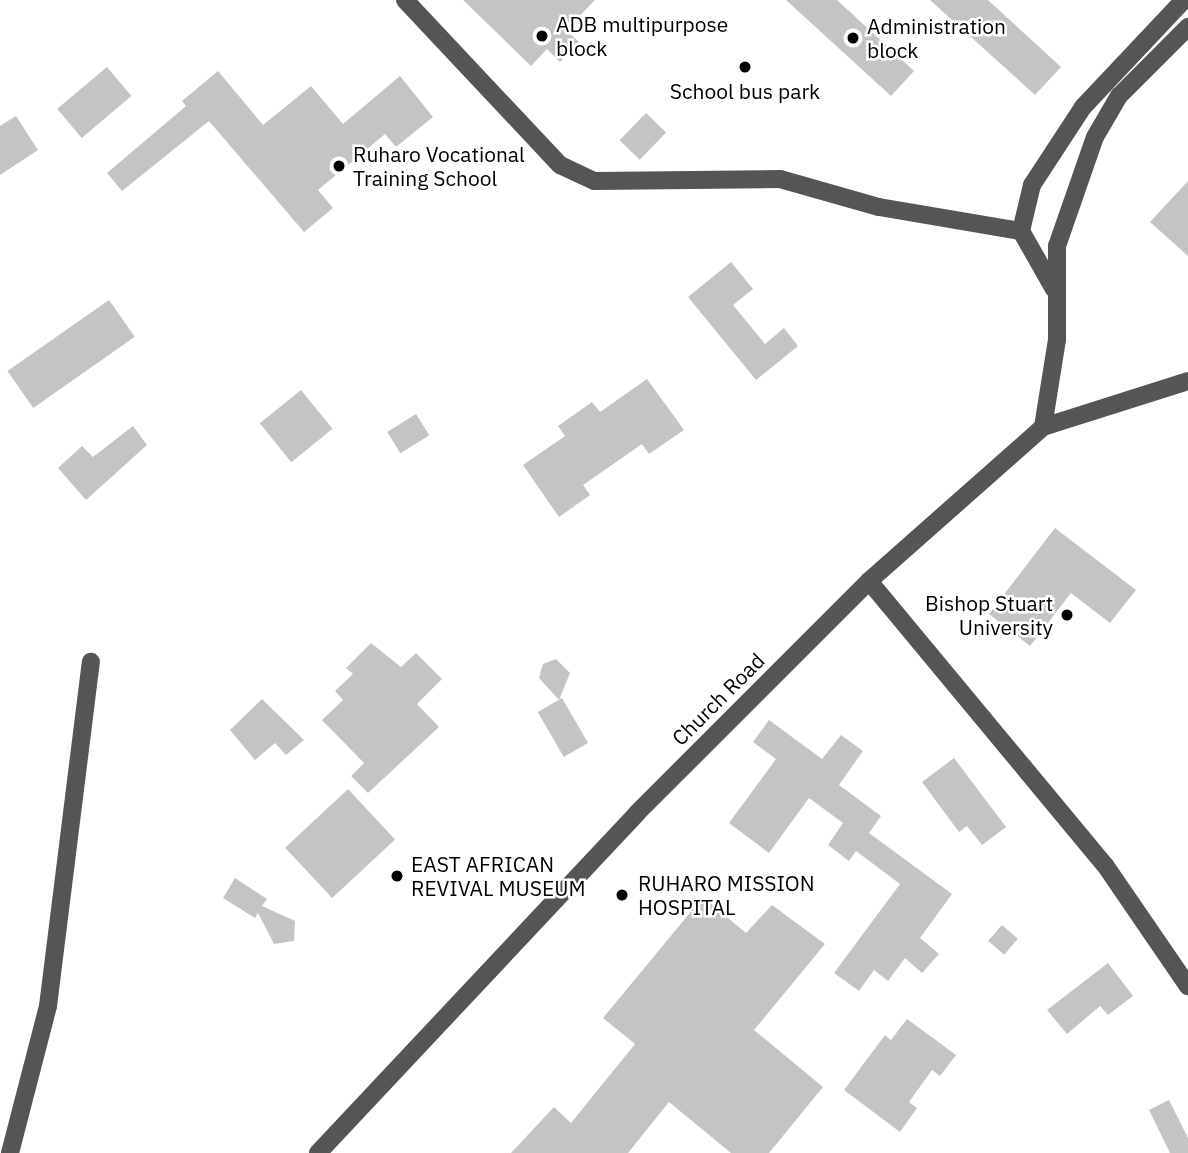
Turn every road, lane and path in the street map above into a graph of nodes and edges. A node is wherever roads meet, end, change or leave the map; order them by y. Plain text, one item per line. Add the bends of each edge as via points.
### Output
1 (405, 0) edge
2 (1184, 0) edge
3 (1188, 27) edge
4 (1020, 231) junction
5 (1055, 290) junction
6 (1188, 381) edge
7 (1043, 427) junction
8 (869, 581) junction
9 (91, 662) dead end
10 (1188, 986) edge
11 (10, 1153) edge
12 (318, 1153) edge

1 - 4 street via 560,165 596,181 780,179 879,206
2 - 4 street via 1083,107 1032,185
3 - 5 street via 1119,96 1095,137 1057,246
4 - 5 street
5 - 7 street via 1057,340
6 - 7 street
7 - 8 street, Church Road
8 - 10 street via 1105,865
8 - 12 street, Church Road via 637,813
9 - 11 street via 48,1006

